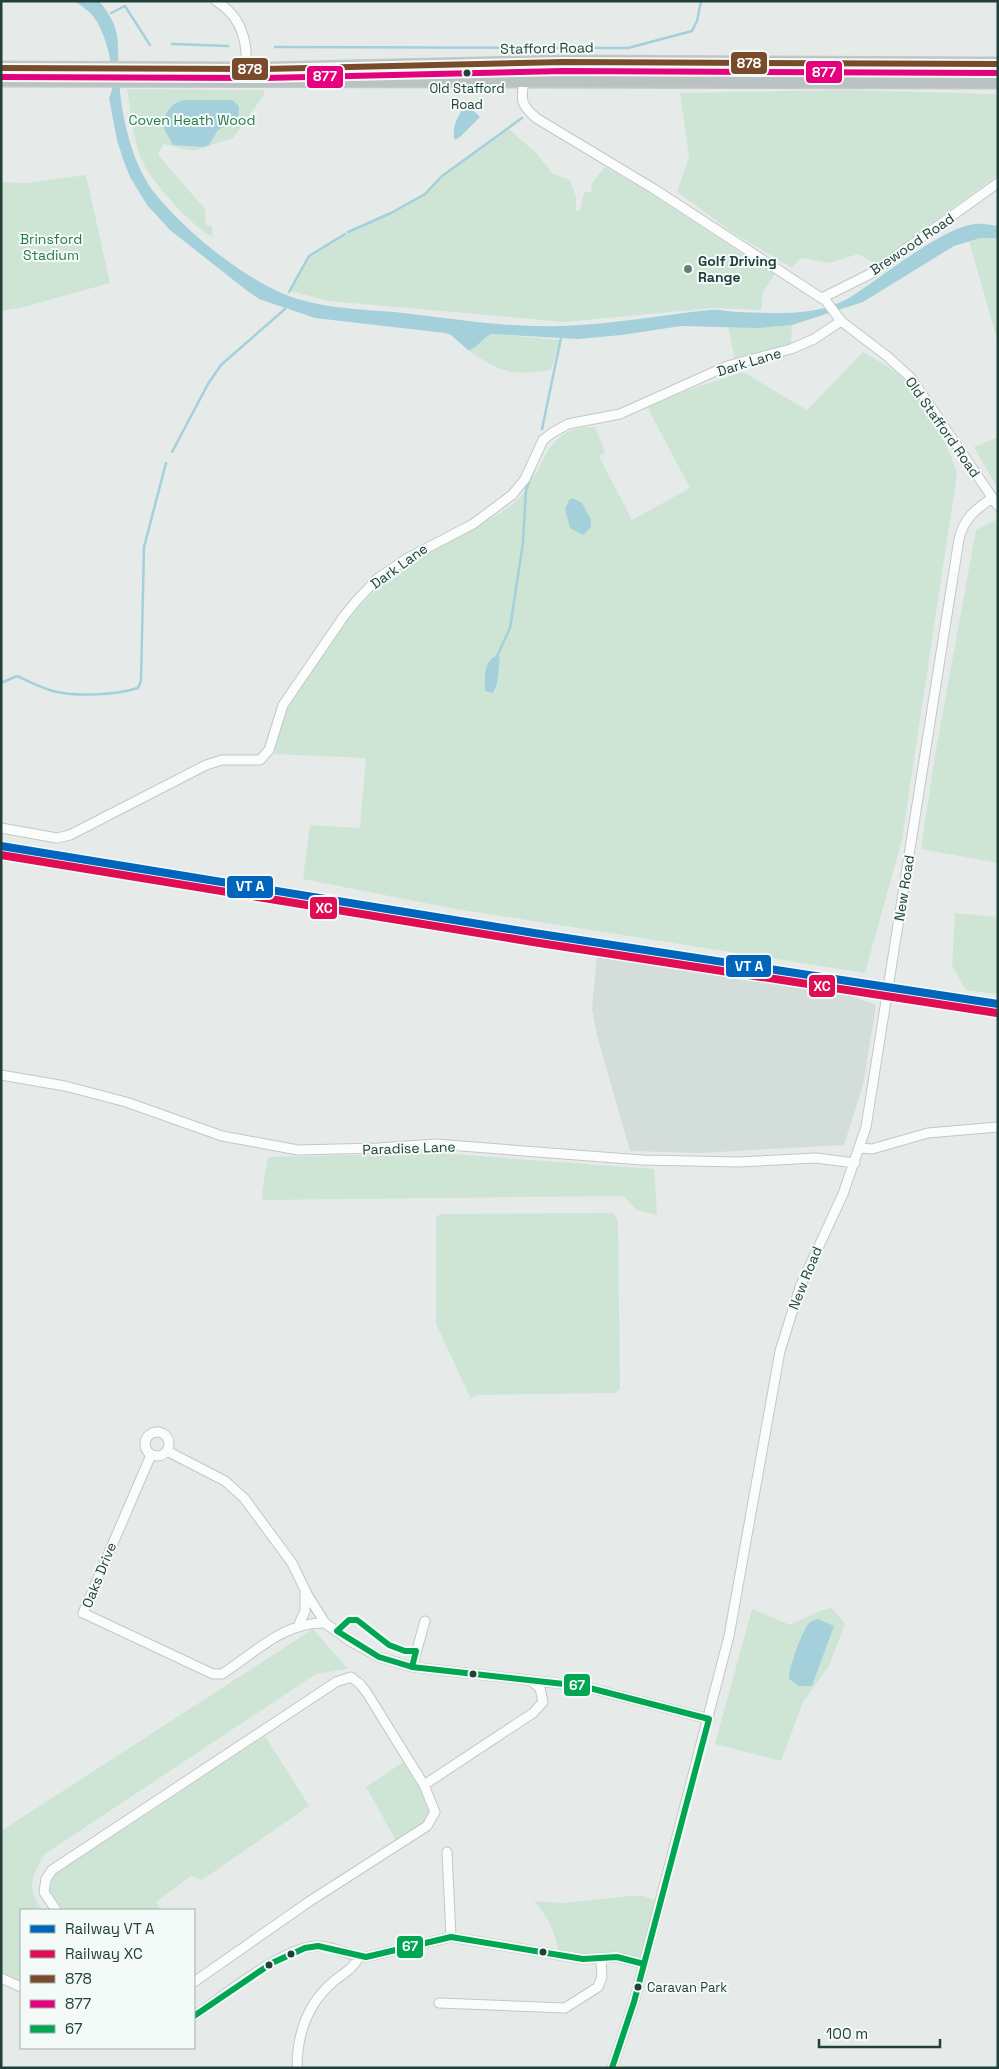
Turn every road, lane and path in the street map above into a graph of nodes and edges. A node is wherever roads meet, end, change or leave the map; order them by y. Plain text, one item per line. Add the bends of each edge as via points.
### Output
1 (216, 1) edge
2 (998, 64) edge
3 (1, 68) edge
4 (246, 68) junction
5 (98, 74) junction
6 (128, 74) junction
7 (1, 80) edge
8 (524, 80) junction
9 (998, 82) edge
10 (998, 183) edge
11 (824, 299) junction
12 (839, 318) junction
13 (992, 498) junction
14 (998, 506) edge
15 (1, 828) edge
16 (1, 1075) edge
17 (998, 1127) edge
18 (860, 1148) junction
19 (855, 1164) junction
20 (167, 1451) junction
21 (151, 1455) junction
22 (305, 1590) junction
23 (425, 1621) dead end
24 (325, 1623) junction
25 (299, 1624) junction
26 (412, 1667) junction
27 (530, 1679) junction
28 (709, 1719) junction
29 (424, 1785) junction
30 (447, 1852) dead end
31 (55, 1909) edge
32 (451, 1937) junction
33 (359, 1957) junction
34 (601, 1959) junction
35 (644, 1964) junction
36 (1, 1978) edge
37 (195, 1981) edge
38 (20, 1987) edge
39 (439, 2003) dead end
40 (195, 2015) edge
41 (297, 2068) edge
42 (612, 2068) edge

1 - 4 street via 231,13 240,26 245,40
2 - 4 highway, Stafford Road via 564,62
3 - 5 highway
4 - 6 highway, Stafford Road
5 - 6 highway, Stafford Road
5 - 7 highway
6 - 8 highway, Stafford Road
8 - 9 highway, Stafford Road
8 - 11 street via 521,98 526,109 536,118 654,189
10 - 11 street, Brewood Road via 872,273
11 - 12 street, Old Stafford Road
12 - 13 street, Old Stafford Road via 911,378
12 - 15 street, Dark Lane via 814,339 791,349 727,366 620,414 568,424 552,433 543,440 525,479 512,495 473,524 406,558 377,579 358,599 283,705 269,750 260,760 222,760 206,765 70,835 57,838
13 - 14 street, Old Stafford Road
13 - 18 street, New Road via 970,514 959,539 870,1106
16 - 19 street, Paradise Lane via 65,1086 126,1102 222,1136 298,1150 435,1144 661,1161 739,1162 816,1158
17 - 18 street via 928,1133 872,1149
18 - 19 street, New Road
19 - 28 street, New Road via 800,1286 780,1351 736,1605
20 - 21 street via 161,1456
20 - 21 street via 169,1443 166,1436 154,1432 144,1444
20 - 22 street via 225,1481 244,1498 292,1563
21 - 25 street, Oaks Drive via 83,1613 208,1672 222,1674
22 - 24 street
22 - 25 street via 305,1611
23 - 26 street
24 - 25 street, Oaks Drive
24 - 26 street via 379,1657
26 - 27 street
27 - 28 street via 582,1686
27 - 29 street via 540,1688 543,1702 533,1713
28 - 35 street, New Road
29 - 31 street via 360,1684 351,1677 343,1678 52,1870 44,1892
29 - 37 street via 435,1812 426,1826
30 - 32 street
32 - 33 street
32 - 34 street via 583,1959
33 - 40 street via 328,1947 298,1949 271,1962
33 - 41 street via 354,1967 322,1992 310,2009 299,2044
34 - 35 street via 617,1957
34 - 39 street via 602,1977 598,1987 566,2008
35 - 42 street, New Road
36 - 38 street

